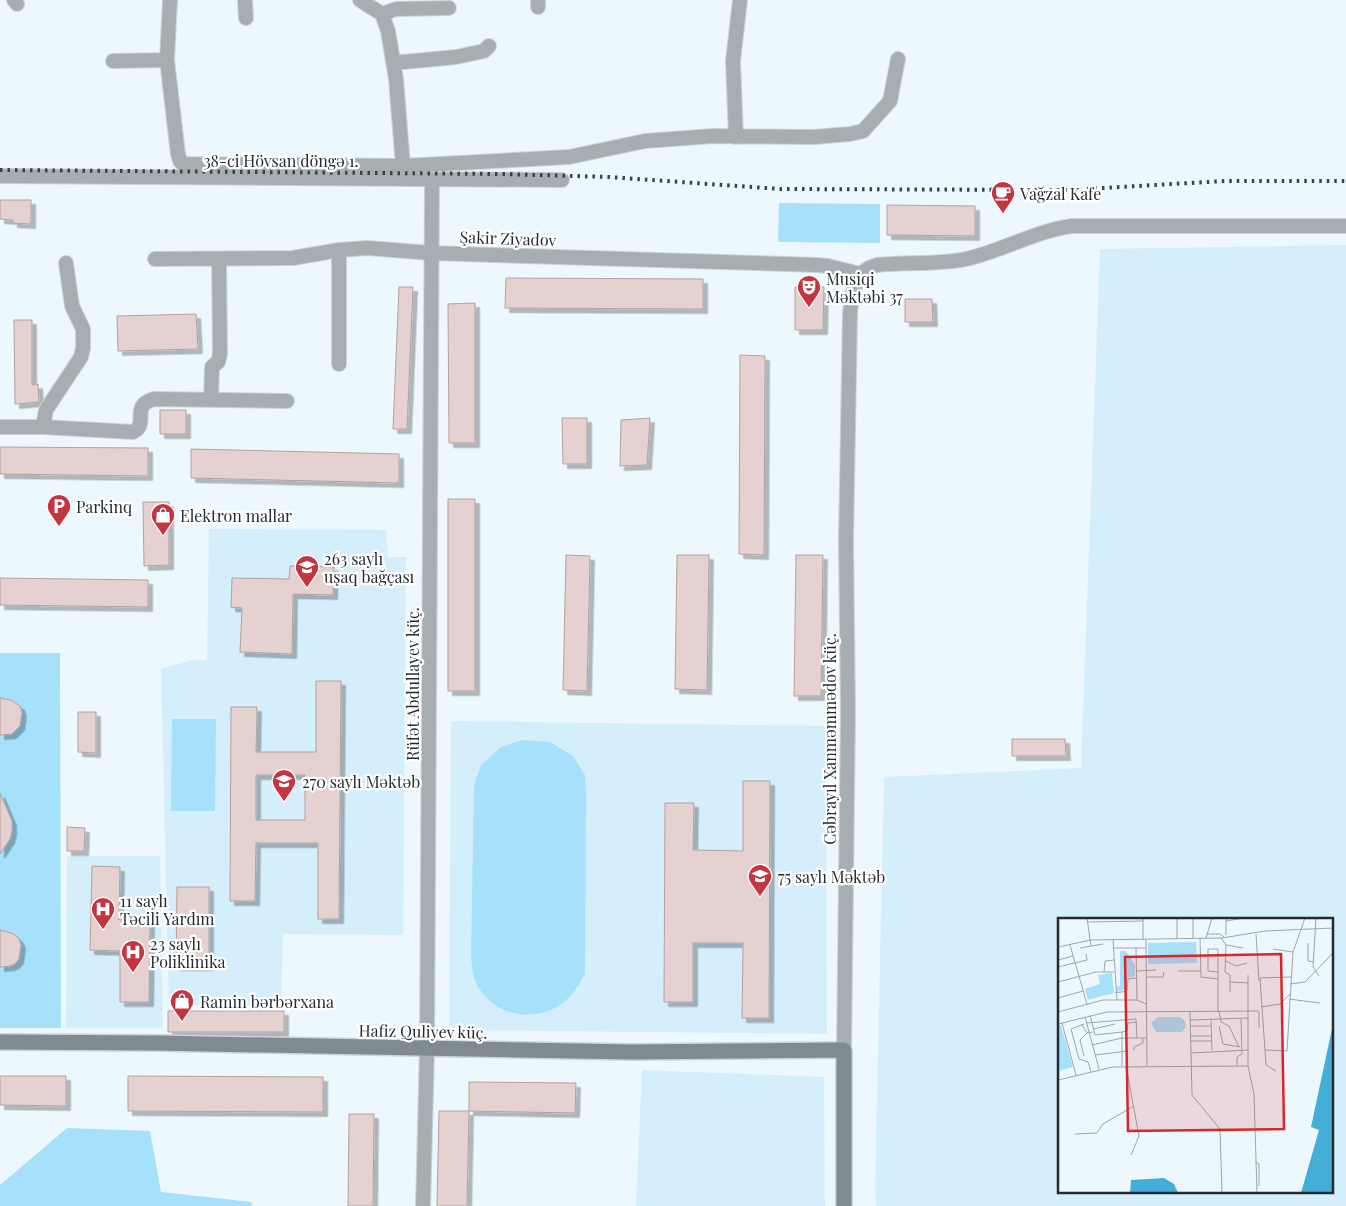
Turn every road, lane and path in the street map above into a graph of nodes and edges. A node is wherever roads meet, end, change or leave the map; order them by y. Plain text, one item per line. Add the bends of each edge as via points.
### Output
1 (170, 0) edge
2 (245, 0) edge
3 (360, 0) edge
4 (740, 0) edge
5 (449, 8) dead end
6 (382, 14) junction
7 (246, 18) dead end
8 (489, 46) dead end
9 (898, 59) dead end
10 (167, 60) junction
11 (114, 62) dead end
12 (394, 63) junction
13 (736, 137) junction
14 (403, 166) junction
15 (0, 176) edge
16 (432, 179) junction
17 (562, 180) dead end
18 (1346, 226) edge
19 (339, 250) junction
20 (431, 253) junction
21 (219, 259) junction
22 (155, 260) dead end
23 (66, 263) dead end
24 (860, 274) junction
25 (339, 364) dead end
26 (211, 400) junction
27 (288, 401) dead end
28 (0, 427) edge
29 (42, 427) junction
30 (0, 1042) edge
31 (427, 1048) junction
32 (844, 1050) junction
33 (424, 1206) edge
34 (844, 1206) edge

1 - 10 street
2 - 7 street
3 - 6 street
4 - 13 street via 733,60
5 - 6 street via 396,9
6 - 12 street
8 - 12 street via 484,51 456,57
9 - 13 street via 890,101 863,131 814,137
10 - 11 street
10 - 14 street via 178,154 183,164
12 - 14 street
13 - 14 street via 645,141 569,157
15 - 16 street, 38-ci Hövsan döngə 1.
16 - 17 street, 38-ci Hövsan döngə 1.
16 - 20 street, Rüfət Abdullayev küç.
18 - 24 street via 1072,226 1056,228 965,259 877,264
19 - 20 street, Şakir Ziyadov via 367,248
19 - 21 street, Şakir Ziyadov via 293,258
19 - 25 street
20 - 24 street, Şakir Ziyadov via 817,265
20 - 31 street, Rüfət Abdullayev küç.
21 - 22 street, Şakir Ziyadov
21 - 26 street via 220,354 212,367
23 - 29 street via 72,306 83,329 83,348 81,357 46,410
24 - 32 street, Cəbrayıl Xanməmmədov küç. via 852,294 850,312
26 - 27 street
26 - 29 street via 146,401 141,406 140,425 133,432
28 - 29 street
30 - 31 street, Hafiz Quliyev küç.
31 - 32 street, Hafiz Quliyev küç. via 631,1052
31 - 33 street, Rüfət Abdullayev küç.
32 - 34 street, Cəbrayıl Xanməmmədov küç.

